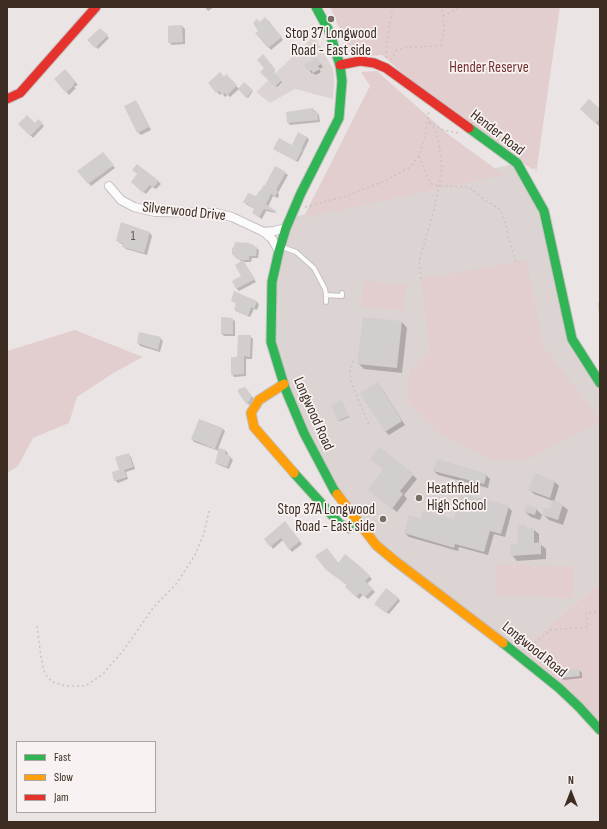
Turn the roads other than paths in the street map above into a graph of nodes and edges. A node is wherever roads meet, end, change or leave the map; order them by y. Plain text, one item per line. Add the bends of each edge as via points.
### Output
1 (96, 7) edge
2 (316, 7) edge
3 (340, 65) junction
4 (7, 99) edge
5 (109, 186) dead end
6 (286, 228) junction
7 (264, 232) junction
8 (279, 249) junction
9 (342, 293) dead end
10 (326, 295) junction
11 (326, 302) dead end
12 (284, 384) junction
13 (600, 384) edge
14 (357, 520) junction
15 (600, 730) edge

1 - 4 street via 20,93
2 - 3 street, Longwood Road via 329,31
3 - 6 street, Longwood Road via 342,81 339,118
3 - 13 street, Hender Road via 360,61 386,68 518,163 544,211 572,339
5 - 7 street, Silverwood Drive via 121,200 134,207 155,212 216,213 232,217
6 - 7 street
6 - 8 street, Longwood Road
7 - 8 street, Silverwood Drive
8 - 10 lane via 296,252 314,268
8 - 12 street, Longwood Road via 272,282 270,342
9 - 10 lane via 342,296
10 - 11 lane
12 - 14 street, Longwood Road via 304,432 334,490
12 - 14 street via 259,400 251,413 254,427 340,524 349,528
14 - 15 street, Longwood Road via 376,545 559,688

